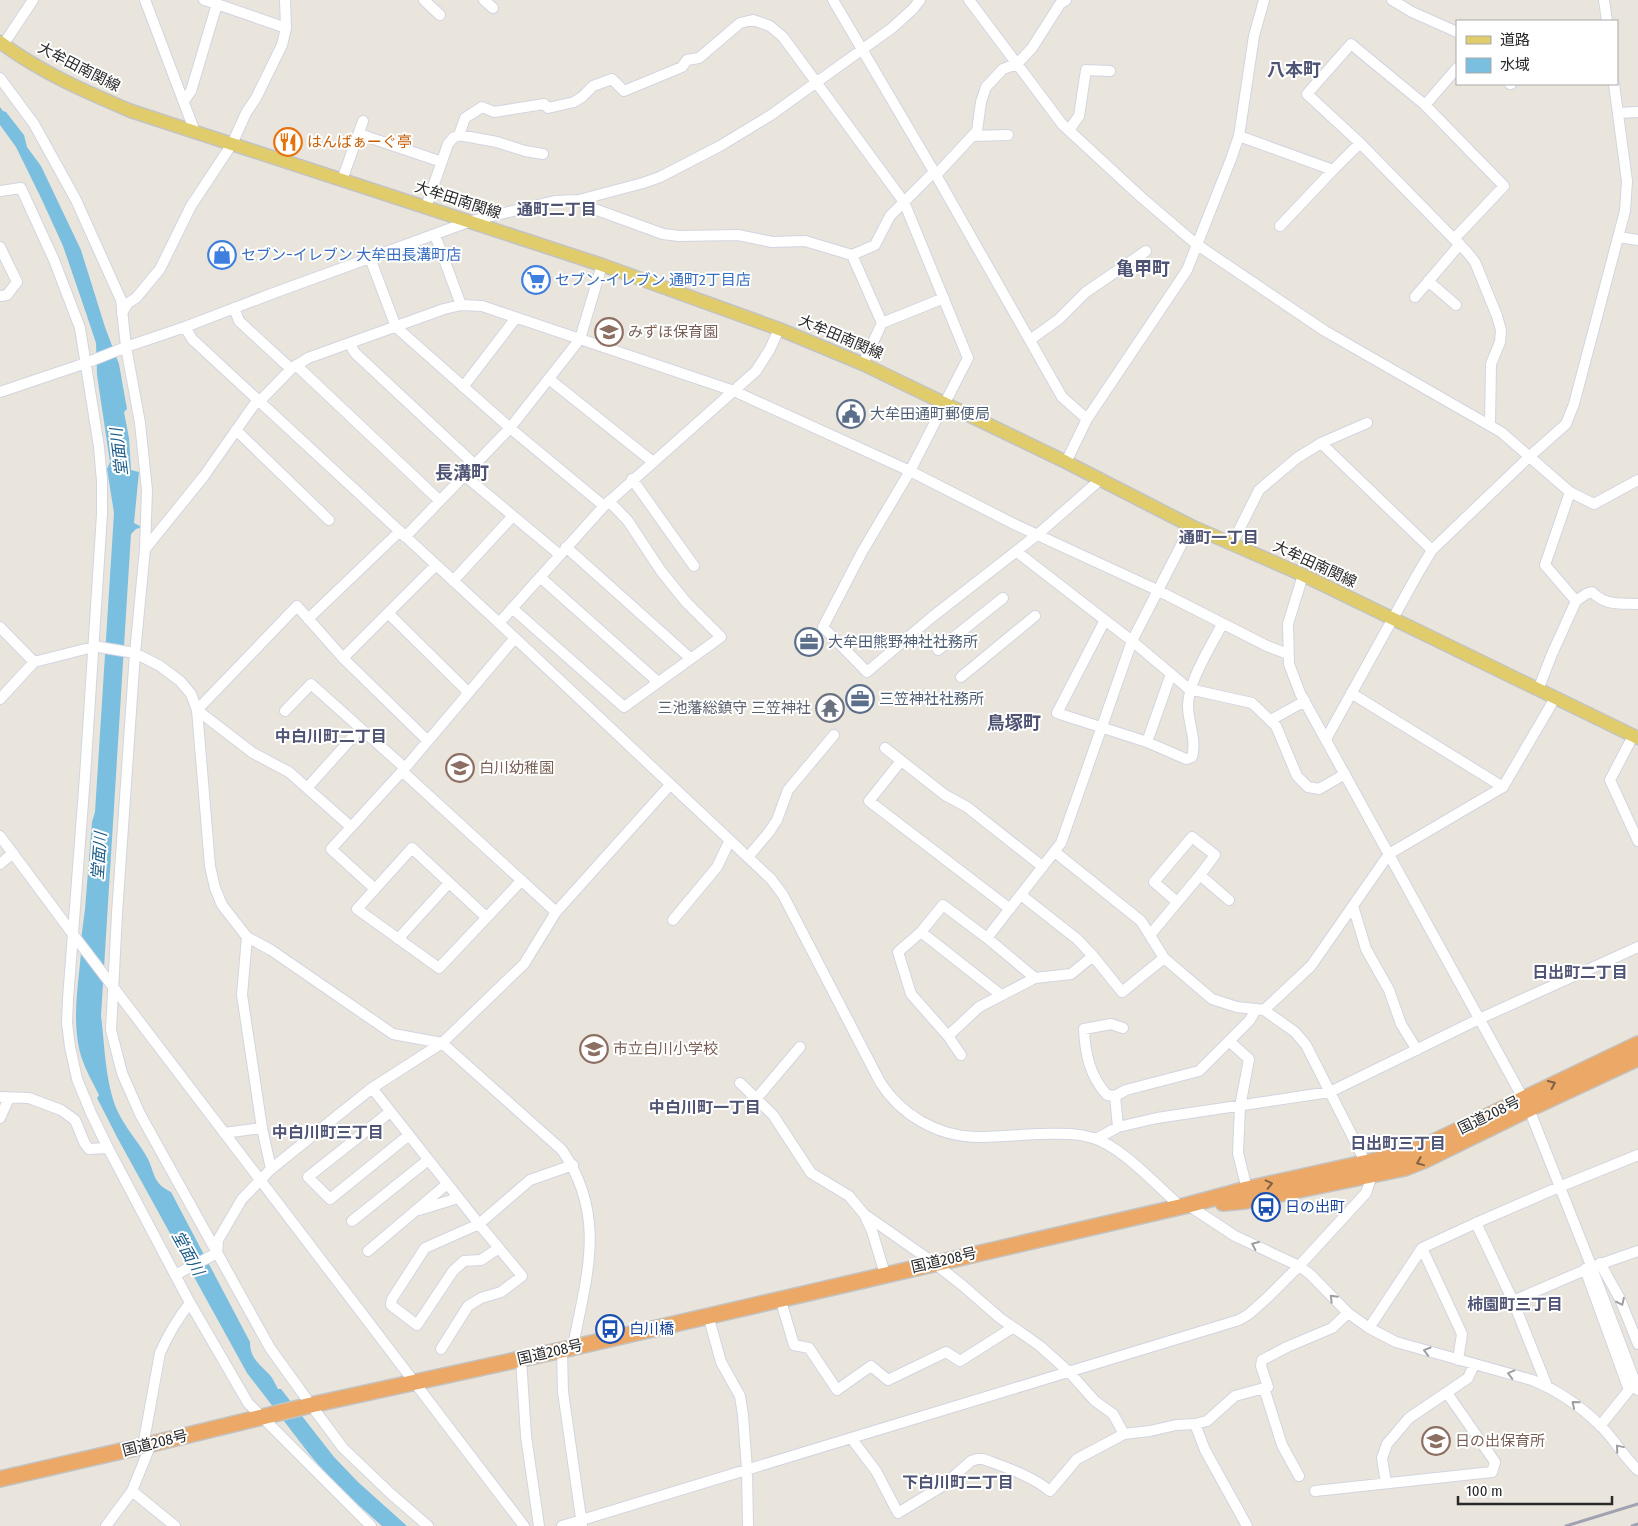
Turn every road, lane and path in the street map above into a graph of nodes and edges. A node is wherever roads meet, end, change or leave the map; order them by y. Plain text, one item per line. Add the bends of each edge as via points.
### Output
1 (34, 0) edge
2 (145, 0) edge
3 (204, 0) edge
4 (284, 0) edge
5 (424, 0) edge
6 (484, 0) edge
7 (833, 0) edge
8 (920, 0) edge
9 (969, 0) edge
10 (1066, 0) edge
11 (1264, 0) edge
12 (1392, 0) edge
13 (1604, 0) edge
14 (217, 4) junction
15 (493, 8) dead end
16 (440, 15) dead end
17 (1607, 20) edge
18 (286, 28) junction
19 (1456, 32) edge
20 (2, 43) edge
21 (863, 50) junction
22 (1017, 64) junction
23 (1456, 69) edge
24 (1110, 71) dead end
25 (0, 78) edge
26 (818, 83) junction
27 (1614, 85) edge
28 (184, 101) junction
29 (1425, 104) junction
30 (1638, 112) edge
31 (1618, 113) junction
32 (363, 121) dead end
33 (1069, 130) junction
34 (195, 132) junction
35 (359, 134) junction
36 (459, 136) junction
37 (972, 136) junction
38 (1008, 136) dead end
39 (1239, 136) junction
40 (1360, 143) junction
41 (232, 144) junction
42 (543, 154) dead end
43 (442, 162) junction
44 (1333, 170) junction
45 (935, 174) junction
46 (342, 180) junction
47 (0, 191) edge
48 (579, 200) junction
49 (904, 202) junction
50 (426, 207) junction
51 (471, 221) junction
52 (1280, 226) dead end
53 (435, 235) junction
54 (1619, 237) junction
55 (1638, 240) edge
56 (1457, 242) junction
57 (1196, 244) junction
58 (0, 246) edge
59 (1146, 251) dead end
60 (852, 255) junction
61 (370, 258) junction
62 (602, 266) junction
63 (1428, 280) junction
64 (0, 296) edge
65 (1414, 296) dead end
66 (944, 298) junction
67 (461, 305) junction
68 (1456, 305) dead end
69 (234, 308) junction
70 (122, 313) junction
71 (516, 318) junction
72 (882, 323) junction
73 (396, 327) junction
74 (185, 328) junction
75 (779, 329) junction
76 (580, 339) junction
77 (1030, 340) junction
78 (349, 343) junction
79 (126, 347) junction
80 (86, 363) junction
81 (863, 364) junction
82 (294, 367) junction
83 (549, 379) junction
84 (463, 387) junction
85 (734, 391) junction
86 (0, 392) edge
87 (259, 400) junction
88 (945, 403) junction
89 (1087, 419) junction
90 (1367, 422) dead end
91 (1490, 425) junction
92 (510, 428) junction
93 (236, 430) junction
94 (1322, 443) junction
95 (1529, 457) junction
96 (653, 462) junction
97 (1066, 462) junction
98 (474, 465) junction
99 (910, 471) junction
100 (464, 475) junction
101 (632, 479) junction
102 (1101, 479) junction
103 (1638, 480) edge
104 (1570, 492) junction
105 (440, 501) junction
106 (606, 503) junction
107 (513, 516) junction
108 (329, 520) dead end
109 (1191, 526) junction
110 (402, 534) junction
111 (1037, 535) junction
112 (1232, 544) junction
113 (144, 549) junction
114 (1432, 550) junction
115 (563, 551) junction
116 (1017, 552) junction
117 (436, 565) junction
118 (694, 566) dead end
119 (1303, 575) junction
120 (540, 577) junction
121 (454, 582) junction
122 (1157, 590) junction
123 (1002, 598) dead end
124 (1576, 601) junction
125 (1638, 604) edge
126 (512, 608) junction
127 (388, 613) junction
128 (1035, 616) dead end
129 (308, 619) junction
130 (1105, 620) junction
131 (1392, 620) junction
132 (499, 623) junction
133 (1222, 624) junction
134 (0, 627) edge
135 (514, 639) junction
136 (1132, 641) junction
137 (96, 647) junction
138 (938, 650) dead end
139 (135, 653) junction
140 (1288, 654) junction
141 (343, 658) junction
142 (690, 658) junction
143 (34, 662) junction
144 (1171, 674) junction
145 (961, 677) dead end
146 (658, 682) junction
147 (1190, 689) junction
148 (1538, 690) junction
149 (468, 692) junction
150 (1351, 693) junction
151 (1555, 698) junction
152 (0, 699) edge
153 (1305, 701) junction
154 (197, 710) junction
155 (285, 712) dead end
156 (1271, 720) junction
157 (1102, 727) junction
158 (360, 729) junction
159 (834, 735) dead end
160 (1636, 737) edge
161 (1326, 739) junction
162 (428, 741) junction
163 (1147, 742) junction
164 (885, 748) dead end
165 (901, 761) junction
166 (403, 770) junction
167 (1345, 774) junction
168 (670, 785) junction
169 (1503, 787) junction
170 (306, 788) junction
171 (351, 827) junction
172 (0, 836) edge
173 (730, 840) junction
174 (1638, 841) edge
175 (1055, 852) junction
176 (13, 853) junction
177 (1389, 854) junction
178 (748, 857) junction
179 (0, 864) edge
180 (1043, 867) junction
181 (1200, 876) junction
182 (522, 881) junction
183 (449, 883) junction
184 (375, 889) junction
185 (1021, 895) junction
186 (1229, 900) dead end
187 (1178, 902) junction
188 (1353, 906) junction
189 (1010, 909) junction
190 (556, 912) junction
191 (486, 917) junction
192 (673, 920) dead end
193 (921, 932) junction
194 (1150, 935) junction
195 (75, 936) junction
196 (247, 937) junction
197 (987, 938) junction
198 (398, 940) junction
199 (1638, 947) edge
200 (1093, 956) junction
201 (1164, 958) junction
202 (1035, 978) junction
203 (111, 983) junction
204 (1001, 996) junction
205 (1260, 1010) junction
206 (1479, 1020) junction
207 (1123, 1028) dead end
208 (948, 1036) junction
209 (1229, 1041) junction
210 (442, 1043) junction
211 (1638, 1044) edge
212 (800, 1047) dead end
213 (1417, 1050) junction
214 (960, 1055) dead end
215 (1638, 1058) edge
216 (740, 1083) dead end
217 (372, 1088) junction
218 (1330, 1092) junction
219 (1116, 1096) junction
220 (5, 1098) edge
221 (756, 1099) junction
222 (1526, 1103) junction
223 (1240, 1107) junction
224 (390, 1112) junction
225 (0, 1118) edge
226 (1118, 1127) junction
227 (262, 1128) junction
228 (224, 1133) junction
229 (409, 1135) junction
230 (1096, 1138) junction
231 (108, 1148) junction
232 (1638, 1155) edge
233 (428, 1160) junction
234 (573, 1165) junction
235 (271, 1169) junction
236 (1368, 1169) junction
237 (260, 1180) junction
238 (447, 1184) junction
239 (1559, 1187) junction
240 (1247, 1189) junction
241 (458, 1198) junction
242 (1184, 1206) junction
243 (414, 1212) junction
244 (864, 1214) junction
245 (352, 1221) dead end
246 (1476, 1223) junction
247 (478, 1224) junction
248 (499, 1248) junction
249 (1422, 1248) junction
250 (368, 1251) dead end
251 (1638, 1251) edge
252 (217, 1253) junction
253 (934, 1263) junction
254 (1299, 1266) junction
255 (1593, 1267) junction
256 (885, 1274) junction
257 (175, 1275) junction
258 (780, 1298) junction
259 (1513, 1301) junction
260 (190, 1303) junction
261 (1348, 1312) junction
262 (708, 1315) junction
263 (1635, 1325) edge
264 (1012, 1328) junction
265 (1368, 1328) junction
266 (1638, 1344) edge
267 (567, 1348) junction
268 (441, 1349) dead end
269 (520, 1359) junction
270 (1458, 1360) junction
271 (1474, 1365) junction
272 (1069, 1372) junction
273 (414, 1383) junction
274 (1547, 1386) junction
275 (1264, 1388) junction
276 (1638, 1390) edge
277 (1447, 1393) junction
278 (311, 1405) junction
279 (262, 1417) junction
280 (1195, 1424) junction
281 (1600, 1426) junction
282 (1124, 1434) junction
283 (851, 1438) junction
284 (147, 1445) junction
285 (747, 1470) junction
286 (1638, 1470) edge
287 (1299, 1476) dead end
288 (0, 1479) edge
289 (1386, 1483) junction
290 (132, 1491) junction
291 (1316, 1491) dead end
292 (582, 1523) edge
293 (106, 1526) edge
294 (175, 1526) edge
295 (371, 1526) edge
296 (428, 1526) edge
297 (524, 1526) edge
298 (539, 1526) edge
299 (562, 1526) edge
300 (748, 1526) edge
301 (1247, 1526) edge

1 - 20 street
2 - 28 street
3 - 14 street
4 - 18 street
5 - 16 street
6 - 15 street
7 - 21 street
8 - 21 street via 904,18
9 - 22 street
10 - 22 street
11 - 39 street via 1254,36
12 - 19 street
13 - 17 street
14 - 18 street
14 - 28 street via 191,91
18 - 41 street via 282,45
20 - 34 main road, 大牟田南関線 via 77,88 131,111
21 - 26 street
21 - 45 street
22 - 33 street
22 - 37 street via 1004,69 986,87 977,131
23 - 29 street
24 - 33 street via 1086,70 1079,116
25 - 70 street via 34,124 76,200 121,300
26 - 36 street via 783,37 770,26 753,20 740,23 699,58 687,60 682,67 624,91 612,79 593,86 574,102 548,108 544,104 494,112 482,107 465,118
26 - 48 street via 771,115 676,170 643,183
26 - 49 street
27 - 31 street
28 - 34 street
29 - 40 street via 1351,44 1307,94
29 - 56 street via 1504,186
30 - 31 street
31 - 54 street via 1627,181
32 - 35 street
33 - 57 street
34 - 41 main road, 大牟田南関線
35 - 43 street
35 - 46 street
36 - 42 street
36 - 43 street via 448,144
37 - 38 street
37 - 45 street
39 - 44 street
39 - 57 street
40 - 44 street
40 - 56 street
41 - 46 main road, 大牟田南関線
41 - 70 street via 191,206 160,269
43 - 50 street
44 - 52 street
45 - 49 street
45 - 77 street
46 - 50 main road, 大牟田南関線
47 - 80 street via 21,188 80,328
48 - 51 street via 555,201
48 - 60 street via 589,207 663,234 738,235 772,242 805,241
49 - 60 street via 890,216 875,245
49 - 66 street
50 - 51 main road, 大牟田南関線
51 - 53 street
51 - 62 main road, 大牟田南関線
53 - 61 street
53 - 67 street
54 - 55 street
54 - 95 street via 1566,424
56 - 63 street
56 - 91 street via 1475,262 1500,330 1500,342 1491,364
57 - 89 street via 1187,270
57 - 91 street via 1326,331
58 - 64 street via 17,282 7,295
59 - 77 street via 1086,292 1059,319
60 - 72 street
61 - 69 street
61 - 73 street
62 - 75 main road, 大牟田南関線
62 - 76 street
63 - 65 street
63 - 68 street
66 - 72 street
66 - 88 street via 968,358
67 - 71 street via 482,306
67 - 73 street
69 - 74 street
69 - 82 street via 239,321
70 - 79 street
71 - 76 street
71 - 84 street
72 - 81 street
73 - 78 street
73 - 84 street
74 - 79 street
74 - 87 street via 192,339
75 - 81 main road, 大牟田南関線
75 - 85 street via 756,371
76 - 83 street
76 - 85 street
77 - 89 street via 1062,397
78 - 82 street via 308,358
78 - 98 street via 354,353
79 - 80 street
79 - 113 street via 148,490
80 - 86 street
80 - 137 street via 102,481
81 - 88 main road, 大牟田南関線
82 - 87 street
82 - 105 street
83 - 92 street
83 - 96 street
84 - 92 street
85 - 96 street
85 - 99 street
87 - 93 street
87 - 110 street
88 - 97 main road, 大牟田南関線
88 - 99 street
89 - 97 street
90 - 94 street
91 - 95 street
92 - 98 street
92 - 106 street
93 - 108 street
93 - 113 street via 204,476
94 - 112 street via 1297,458 1259,490
94 - 114 street
95 - 104 street
95 - 114 street
96 - 101 street
97 - 102 main road, 大牟田南関線
98 - 100 street
99 - 111 street
99 - 116 street via 862,552 824,628 867,672
100 - 105 street
100 - 107 street
101 - 106 street
101 - 118 street
102 - 109 main road, 大牟田南関線
102 - 111 street
103 - 104 street via 1594,504
104 - 124 street via 1545,565
105 - 110 street
106 - 115 street
106 - 142 street via 628,521 686,602 721,637
107 - 115 street
107 - 121 street
109 - 112 main road, 大牟田南関線
109 - 122 street
110 - 117 street
110 - 129 street
111 - 116 street
111 - 122 street
112 - 119 main road, 大牟田南関線
113 - 139 street
114 - 131 street
115 - 120 street
115 - 142 street
116 - 130 street
117 - 121 street
117 - 127 street
119 - 131 main road, 大牟田南関線
119 - 140 street via 1288,624
120 - 126 street
120 - 146 street
121 - 132 street
122 - 133 street
122 - 136 street
123 - 138 street
124 - 125 street via 1592,592 1607,603
124 - 148 street
126 - 132 street
126 - 146 street via 624,707
127 - 141 street
127 - 149 street
128 - 145 street
129 - 141 street
129 - 154 street via 297,606
130 - 136 street
130 - 157 street via 1058,713
131 - 148 main road, 大牟田南関線
131 - 150 street
132 - 135 street
133 - 140 street
133 - 147 street
134 - 143 street
135 - 149 street
135 - 168 street
136 - 144 street
136 - 157 street
137 - 139 street
137 - 143 street
137 - 195 street
139 - 154 street via 180,681
139 - 203 street
140 - 153 street
141 - 162 street
142 - 146 street
143 - 152 street
144 - 147 street
144 - 163 street
147 - 156 street via 1252,703
147 - 163 street via 1188,717 1194,750 1192,756 1186,759
148 - 151 main road, 大牟田南関線
149 - 162 street
150 - 161 street
150 - 169 street
151 - 160 main road, 大牟田南関線
151 - 169 street
153 - 156 street
153 - 161 street
154 - 170 street via 253,753 289,772
154 - 196 street via 210,866 222,906
155 - 158 street via 311,684
156 - 167 street via 1297,776 1308,787 1319,789
157 - 163 street
157 - 175 street via 1061,844
158 - 166 street
158 - 170 street
159 - 178 street via 788,790 770,832
160 - 174 street via 1610,780
161 - 167 street
162 - 166 street
164 - 165 street
165 - 180 street via 945,795 967,807
165 - 189 street via 869,801
166 - 171 street
166 - 182 street
167 - 177 street
168 - 173 street
168 - 190 street
169 - 177 street
170 - 171 street
171 - 184 street via 331,849
172 - 176 street
173 - 178 street
173 - 192 street via 717,867
175 - 180 street
175 - 194 street via 1141,922
176 - 179 street
176 - 195 street
177 - 188 street
177 - 206 street
178 - 230 street via 783,895 880,1082 902,1109 938,1130 956,1135 1076,1133
180 - 185 street
181 - 186 street
181 - 187 street
181 - 187 street via 1214,855 1192,837 1154,882
182 - 190 street
182 - 191 street
183 - 184 street via 412,848
183 - 191 street
183 - 198 street
184 - 198 street via 357,909
185 - 189 street
185 - 200 street
187 - 194 street
188 - 205 street via 1311,966
188 - 213 street via 1366,949 1389,990 1401,1024
189 - 197 street
190 - 210 street via 524,964
191 - 198 street via 439,968
193 - 197 street via 943,905
193 - 204 street
193 - 208 street via 898,952 911,994
194 - 201 street
195 - 203 street
195 - 231 street via 68,999 70,1047 77,1079
196 - 210 street via 393,1034
196 - 227 street via 242,996
197 - 202 street
199 - 206 street
200 - 201 street via 1122,992
200 - 202 street via 1071,974
201 - 205 street via 1212,999
202 - 204 street
203 - 228 street
203 - 252 street via 111,1030 122,1073 140,1114
204 - 208 street via 979,1007
205 - 209 street
205 - 218 street via 1295,1032 1306,1045
206 - 213 street
206 - 222 street
207 - 219 street via 1111,1024 1084,1029 1089,1065 1099,1086 1107,1095
208 - 214 street
209 - 219 street via 1199,1070 1126,1090
209 - 223 street via 1248,1059
210 - 217 street
210 - 234 street via 562,1150
222 -> 211 highway, 国道208号
212 - 221 street
213 - 218 street
215 - 222 highway, 国道208号
216 - 221 street
217 - 224 street
217 - 235 street
218 - 223 street
218 - 236 street
219 - 226 street
220 - 225 street
220 - 231 street via 29,1098 61,1110 75,1120 88,1149
221 - 244 street via 773,1115 811,1173 849,1196
222 - 236 highway, 国道208号 via 1425,1160 1405,1168
222 - 239 street
223 - 226 street via 1157,1118
223 - 240 street via 1238,1153
224 - 229 street
224 - 229 street via 308,1177 330,1199
226 - 230 street
227 - 228 street
227 - 235 street
228 - 237 street
229 - 233 street
230 - 242 street via 1120,1152
231 - 257 street
232 - 239 street
233 - 238 street
233 - 245 street
234 - 247 street via 530,1180
234 - 267 street via 588,1207 590,1234 588,1268
235 - 237 street
240 -> 236 highway, 国道208号
236 - 242 highway, 国道208号 via 1245,1201
236 - 254 street via 1366,1193
237 - 252 street via 242,1199 218,1240
237 - 273 street
238 - 241 street
238 - 243 street
239 - 246 street
239 - 255 street
240 - 242 highway, 国道208号
241 - 243 street
241 - 247 street
242 - 253 highway, 国道208号
254 -> 242 street via 1234,1236
243 - 250 street
244 - 253 street
244 - 256 street
246 - 249 street
246 - 259 street
247 - 248 street
247 - 248 street via 425,1248 391,1305 417,1325 453,1271 464,1261 481,1260
248 - 268 street via 522,1276 501,1292 480,1298 468,1306
249 - 265 street
249 - 270 street via 1462,1334
251 - 255 street
252 - 257 street
252 - 278 street via 270,1348
253 - 256 highway, 国道208号
253 - 264 street
261 -> 254 street
254 - 272 street via 1239,1320
255 - 259 street
255 -> 263 street via 1620,1299
255 - 276 street
255 - 281 street via 1629,1390
256 - 258 highway, 国道208号
257 - 260 street
258 - 262 highway, 国道208号
258 - 264 street via 794,1346 809,1348 837,1390 871,1366 888,1380 946,1352 960,1361
259 - 274 street
260 - 279 street via 248,1403
260 - 284 street via 160,1353
261 - 265 street
261 - 275 street via 1332,1328 1262,1360 1268,1387
262 - 267 highway, 国道208号
262 - 285 street via 721,1362 740,1396
263 - 266 street
264 - 272 street via 1040,1346
270 -> 265 street via 1396,1342
267 - 269 highway, 国道208号
267 - 292 street via 563,1392
269 - 273 highway, 国道208号
269 - 298 street via 526,1436
270 - 271 street
274 -> 271 street
271 - 277 street via 1468,1378
272 - 282 street via 1095,1401 1113,1414
272 - 283 street
273 - 278 highway, 国道208号
273 - 297 street
281 -> 274 street
275 - 280 street via 1235,1396 1207,1421
275 - 287 street via 1282,1445
277 - 289 street via 1409,1418 1387,1444 1382,1458
277 - 289 street via 1495,1462 1492,1472
278 - 279 highway, 国道208号
278 - 296 street via 343,1448
279 - 284 highway, 国道208号
279 - 295 street
280 - 282 street
280 - 301 street via 1205,1450
286 -> 281 street
282 - 283 street via 1078,1459 1050,1491 1022,1473 976,1458 944,1485 898,1513 876,1471
283 - 285 street
284 - 288 highway, 国道208号
284 - 290 street
285 - 292 street
285 - 300 street
289 - 291 street
290 - 293 street
290 - 294 street
292 - 299 street

